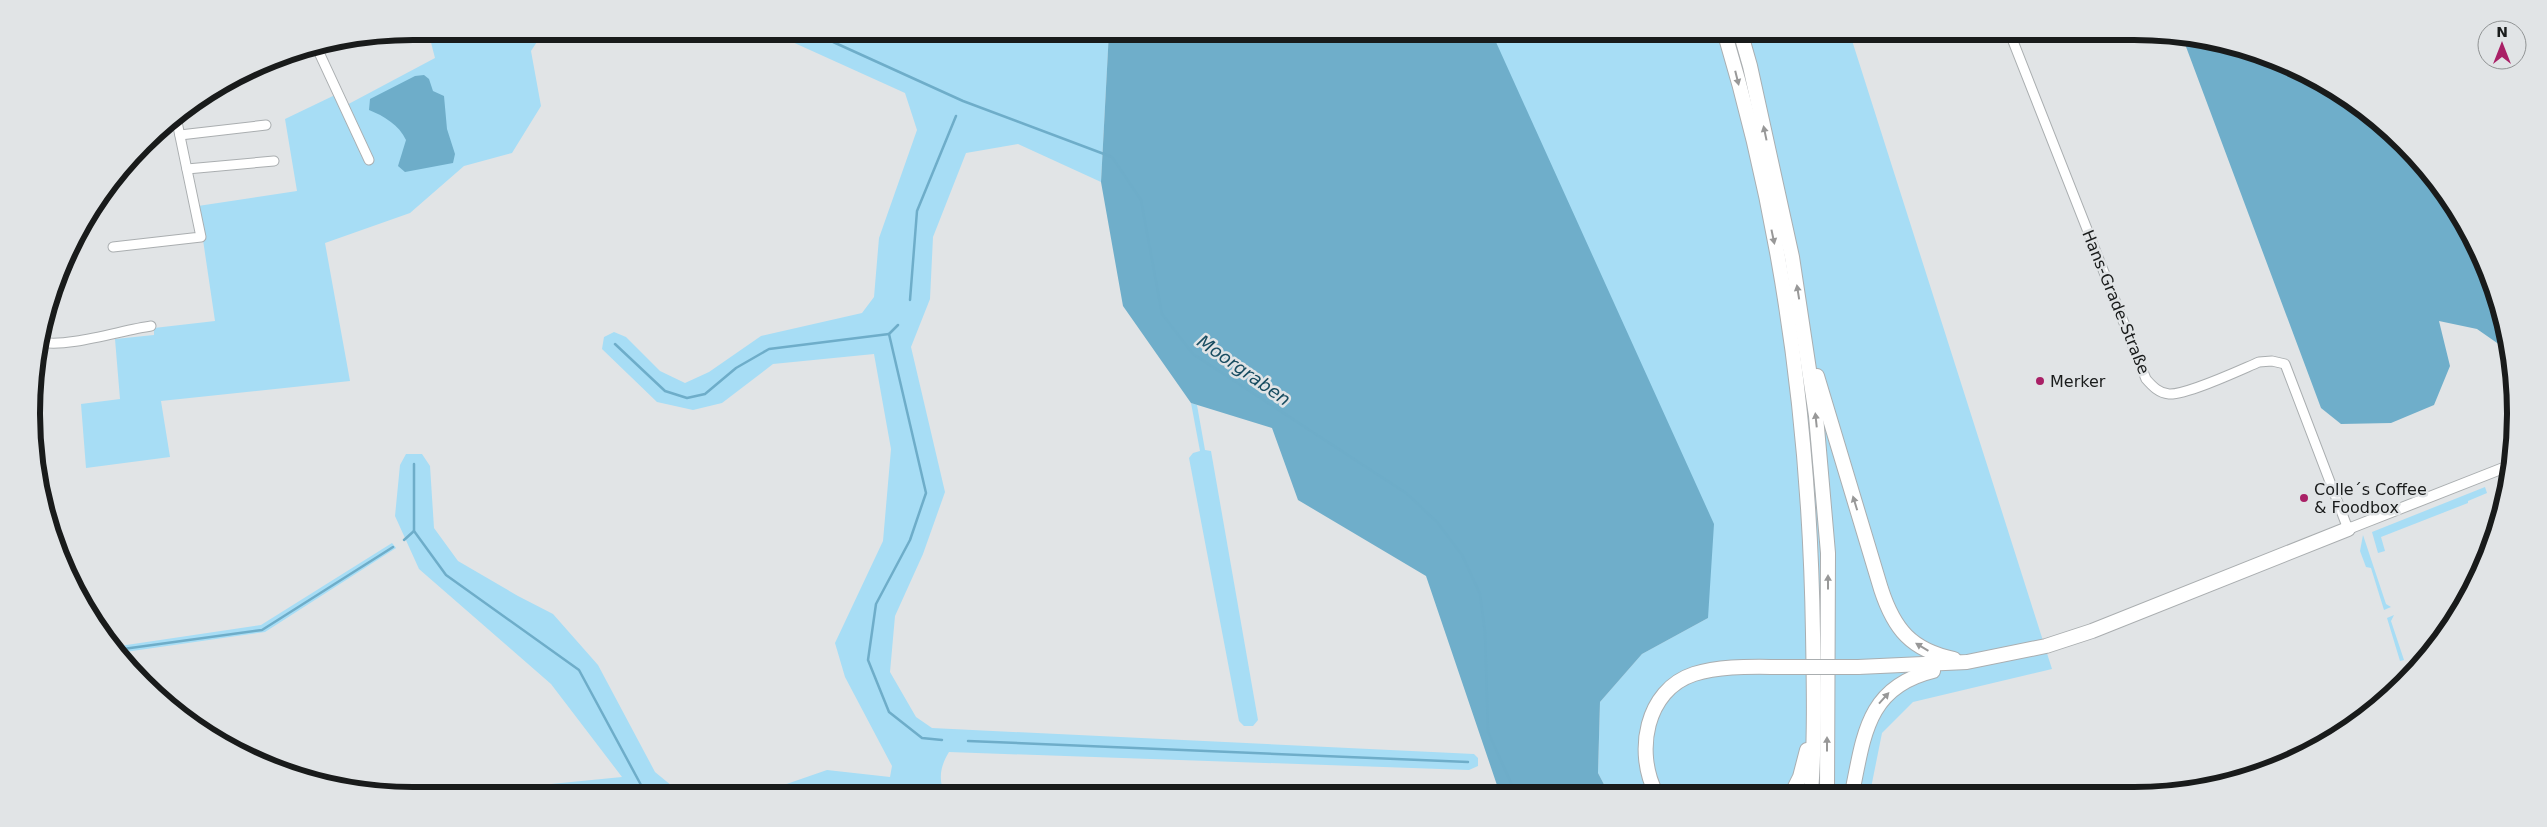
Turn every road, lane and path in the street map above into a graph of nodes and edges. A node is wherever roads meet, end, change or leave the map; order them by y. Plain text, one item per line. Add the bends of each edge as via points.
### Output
1 (1726, 40) edge
2 (1743, 40) edge
3 (2012, 40) edge
4 (319, 52) edge
5 (178, 124) edge
6 (266, 125) dead end
7 (180, 135) junction
8 (369, 160) dead end
9 (274, 161) dead end
10 (187, 169) junction
11 (113, 247) dead end
12 (151, 326) dead end
13 (1806, 340) junction
14 (47, 342) edge
15 (2503, 468) edge
16 (2348, 529) junction
17 (1967, 662) junction
18 (1814, 723) junction
19 (1653, 787) edge
20 (1795, 787) edge
21 (1811, 787) edge
22 (1827, 787) edge
23 (1853, 787) edge

1 -> 18 highway via 1750,127 1778,261 1796,380 1812,547
13 -> 2 highway via 1792,257
3 - 16 street, Hans-Grade-Straße via 2146,379 2156,390 2170,394 2259,362 2285,364
4 - 8 street
5 - 7 street
6 - 7 street
7 - 10 street
9 - 10 street
10 - 11 street via 201,237
12 - 14 street via 102,337
17 -> 13 highway via 1938,656 1922,648 1906,637 1894,622 1881,589
22 -> 13 highway via 1828,553
15 - 16 street
16 - 17 highway via 2092,631 2046,646
17 - 19 highway, bridge via 1710,670 1692,674 1678,681 1665,694 1653,715 1644,743 1648,776
23 -> 17 highway via 1869,720 1879,702 1904,680
18 - 20 highway
18 - 21 highway

